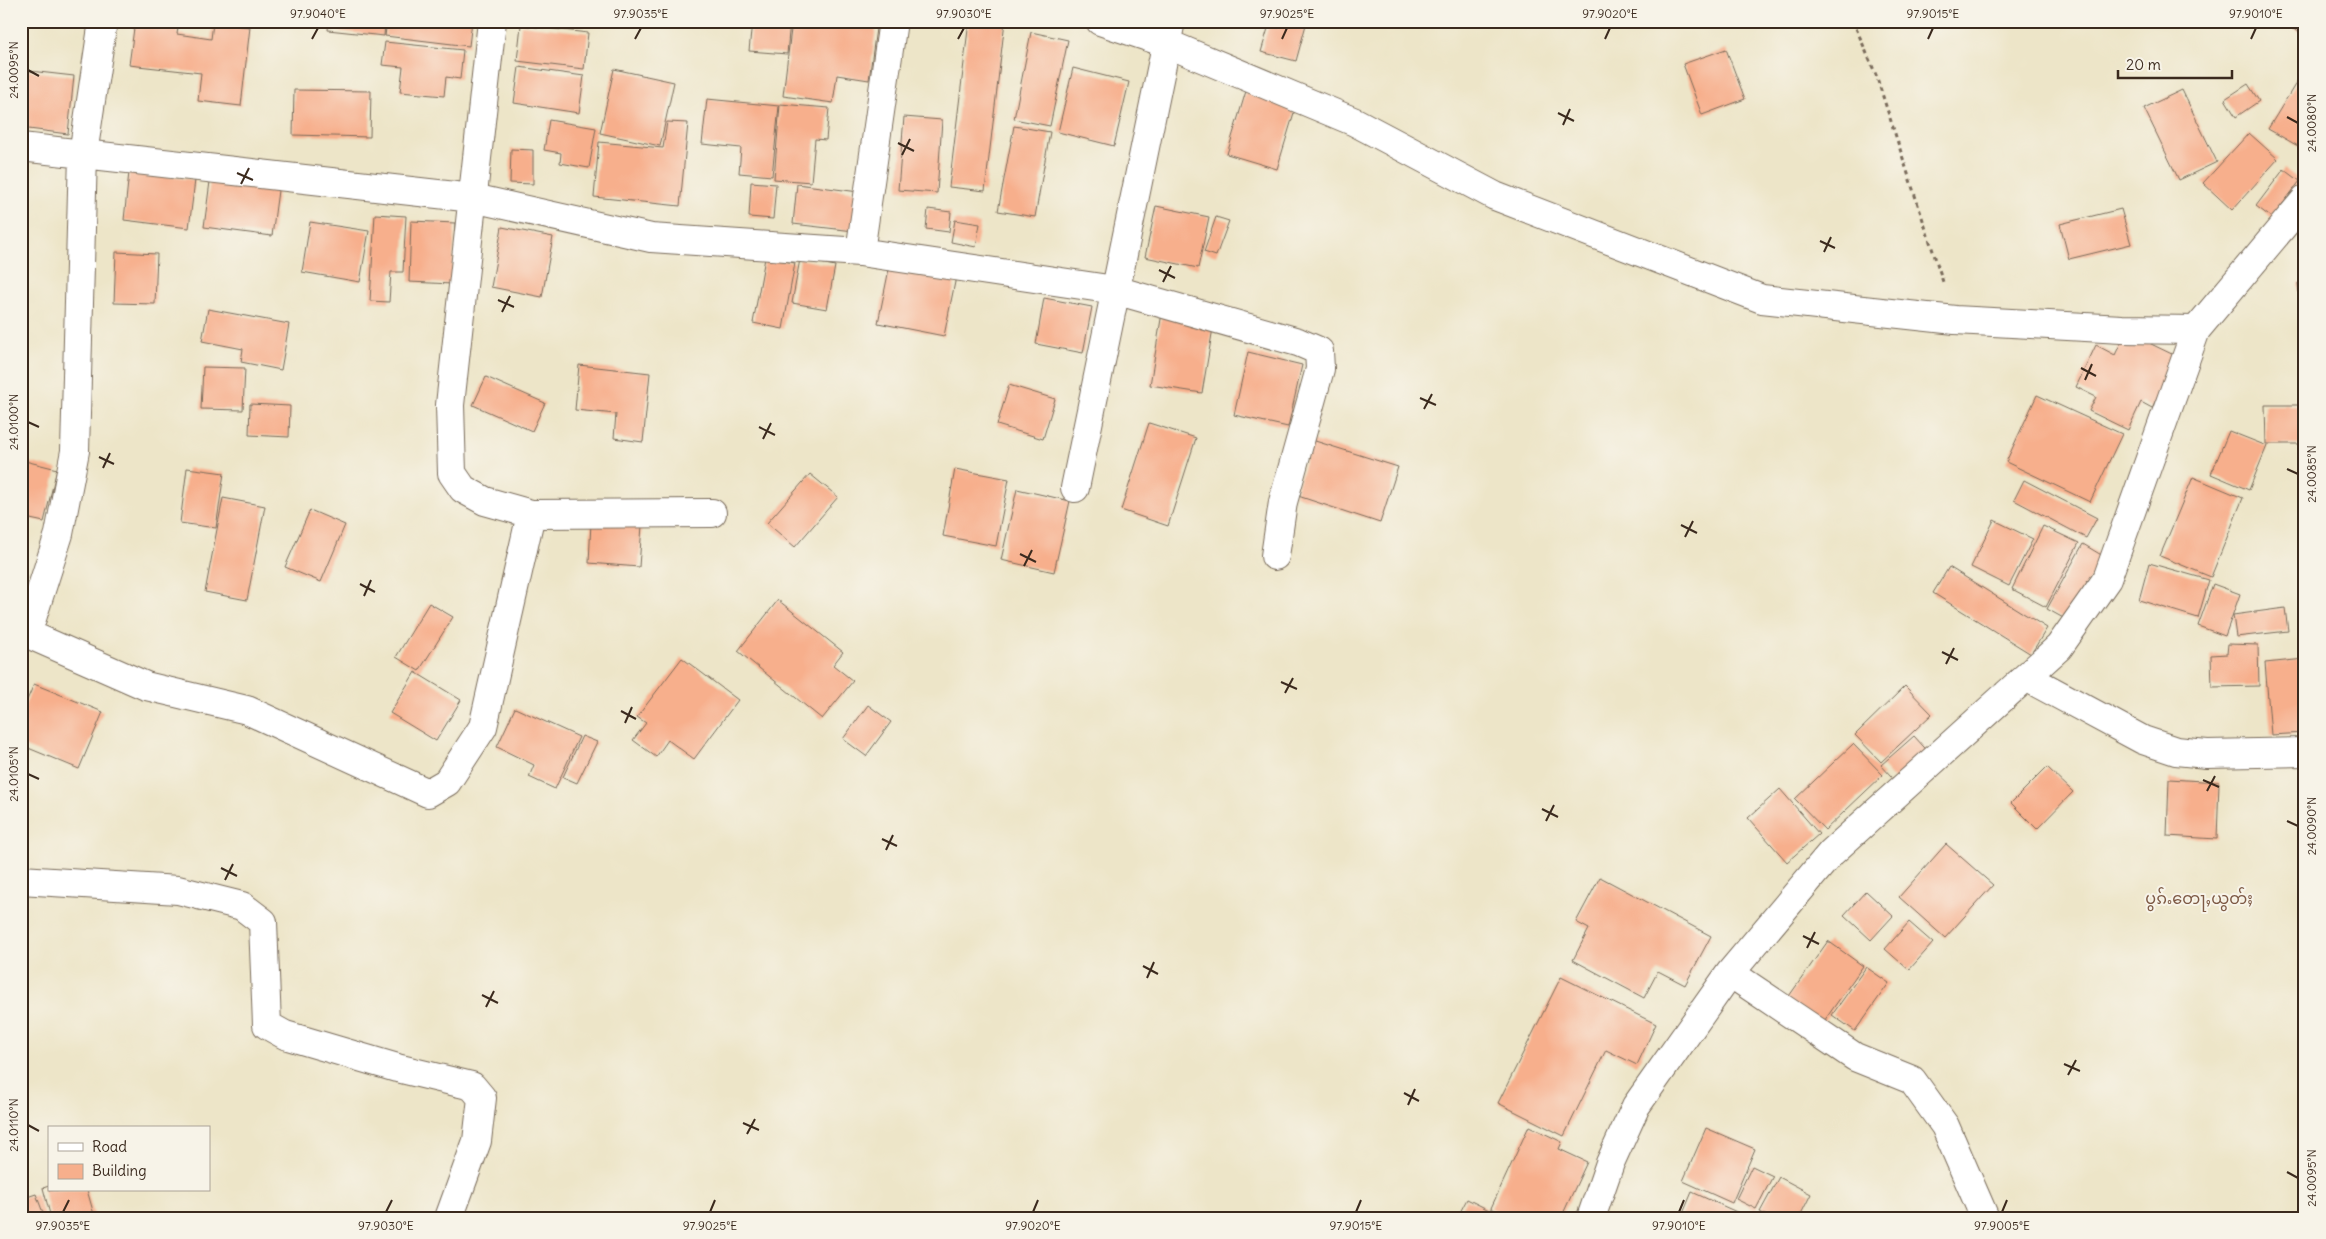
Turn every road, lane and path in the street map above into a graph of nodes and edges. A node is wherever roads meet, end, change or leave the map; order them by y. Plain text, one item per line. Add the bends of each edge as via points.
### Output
1 (103, 21) edge
2 (492, 21) edge
3 (893, 21) edge
4 (1100, 21) edge
5 (1853, 21) edge
6 (1168, 32) edge
7 (21, 148) edge
8 (83, 154) junction
9 (474, 198) junction
10 (2305, 200) edge
11 (860, 252) junction
12 (1115, 290) junction
13 (1955, 320) junction
14 (2196, 330) junction
15 (1076, 488) dead end
16 (712, 513) dead end
17 (531, 514) junction
18 (1275, 556) dead end
19 (24, 632) edge
20 (2026, 676) junction
21 (2305, 752) edge
22 (21, 880) edge
23 (1730, 973) junction
24 (449, 1218) edge
25 (1591, 1218) edge
26 (1985, 1218) edge

1 - 8 street
2 - 9 street
3 - 11 street
4 - 6 street
5 - 13 path via 1876,75
6 - 12 street
6 - 13 street via 1354,122 1495,196 1762,299
7 - 8 street
8 - 9 street
8 - 19 street via 75,451 59,534
9 - 11 street via 651,238
9 - 17 street via 450,405 452,473 463,489 485,501
10 - 14 street
11 - 12 street
12 - 15 street
12 - 18 street via 1298,342 1319,351 1320,369 1283,502
13 - 14 street
14 - 20 street via 2107,579 2059,647
16 - 17 street
17 - 19 street via 483,727 447,782 428,793 247,710 146,686
20 - 21 street via 2144,740 2176,751 2207,754
20 - 23 street via 1831,853
22 - 24 street via 178,890 242,906 263,922 266,1025 285,1034 396,1068 472,1086 482,1098 477,1141
23 - 25 street via 1636,1106 1610,1163
23 - 26 street via 1855,1057 1912,1080 1945,1126

